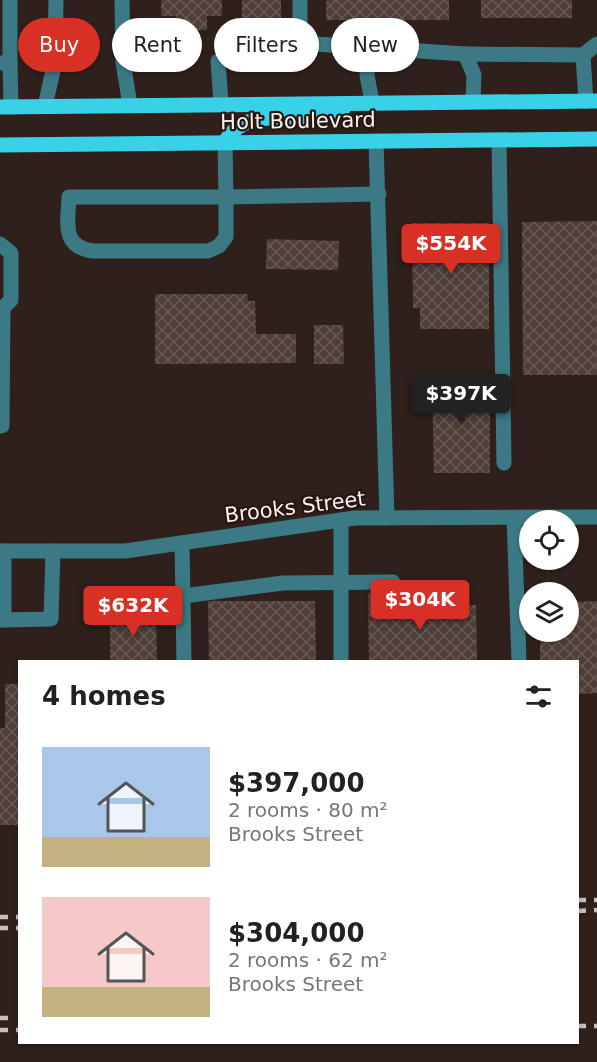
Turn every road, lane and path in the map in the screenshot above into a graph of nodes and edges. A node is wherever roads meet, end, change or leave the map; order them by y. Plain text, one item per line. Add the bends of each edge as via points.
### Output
1 (10, 0) edge
2 (56, 0) edge
3 (122, 0) edge
4 (300, 0) edge
5 (300, 18) edge
6 (597, 44) edge
7 (419, 50) edge
8 (465, 54) junction
9 (583, 55) junction
10 (5, 63) edge
11 (220, 72) edge
12 (367, 72) edge
13 (591, 101) edge
14 (372, 102) junction
15 (473, 102) junction
16 (221, 104) junction
17 (130, 105) junction
18 (45, 106) junction
19 (4, 109) edge
20 (593, 138) edge
21 (499, 140) junction
22 (375, 141) junction
23 (225, 142) junction
24 (0, 145) edge
25 (379, 194) junction
26 (226, 196) junction
27 (0, 244) edge
28 (2, 426) dead end
29 (504, 463) dead end
30 (597, 517) edge
31 (387, 518) junction
32 (514, 518) junction
33 (341, 520) junction
34 (182, 543) junction
35 (2, 551) edge
36 (53, 551) junction
37 (341, 582) junction
38 (393, 582) dead end
39 (183, 596) junction
40 (135, 597) dead end
41 (2, 620) edge
42 (184, 660) edge
43 (341, 660) edge
44 (519, 660) edge

1 - 10 street
2 - 18 street via 55,62
3 - 17 street via 123,62
4 - 5 street
6 - 9 street
7 - 8 street
8 - 9 street
8 - 15 street via 474,75
9 - 13 street
10 - 19 street
11 - 16 street
12 - 14 street
13 - 15 main road, Holt Boulevard
14 - 15 main road, Holt Boulevard
14 - 16 main road, Holt Boulevard
14 - 23 main road via 308,117 263,117 234,128
16 - 17 main road, Holt Boulevard
17 - 18 main road, Holt Boulevard
18 - 19 main road, Holt Boulevard
20 - 21 main road, Holt Boulevard
21 - 22 main road, Holt Boulevard
21 - 29 street
22 - 23 main road, Holt Boulevard
22 - 25 street
23 - 24 main road, Holt Boulevard
23 - 26 street
25 - 26 street
25 - 31 street
26 - 26 street via 69,197 68,232 81,249 93,251 207,251 219,246 226,237
27 - 28 street via 11,254 11,300 3,308
30 - 32 street, Brooks Street
31 - 32 street, Brooks Street
31 - 33 street, Brooks Street
32 - 44 street
33 - 34 street, Brooks Street
33 - 37 street
34 - 36 street, Brooks Street via 125,551
34 - 39 street
35 - 36 street, Brooks Street
35 - 41 street
36 - 41 street via 51,619
37 - 38 street
37 - 39 street via 283,583
37 - 43 street
39 - 40 street
39 - 42 street

